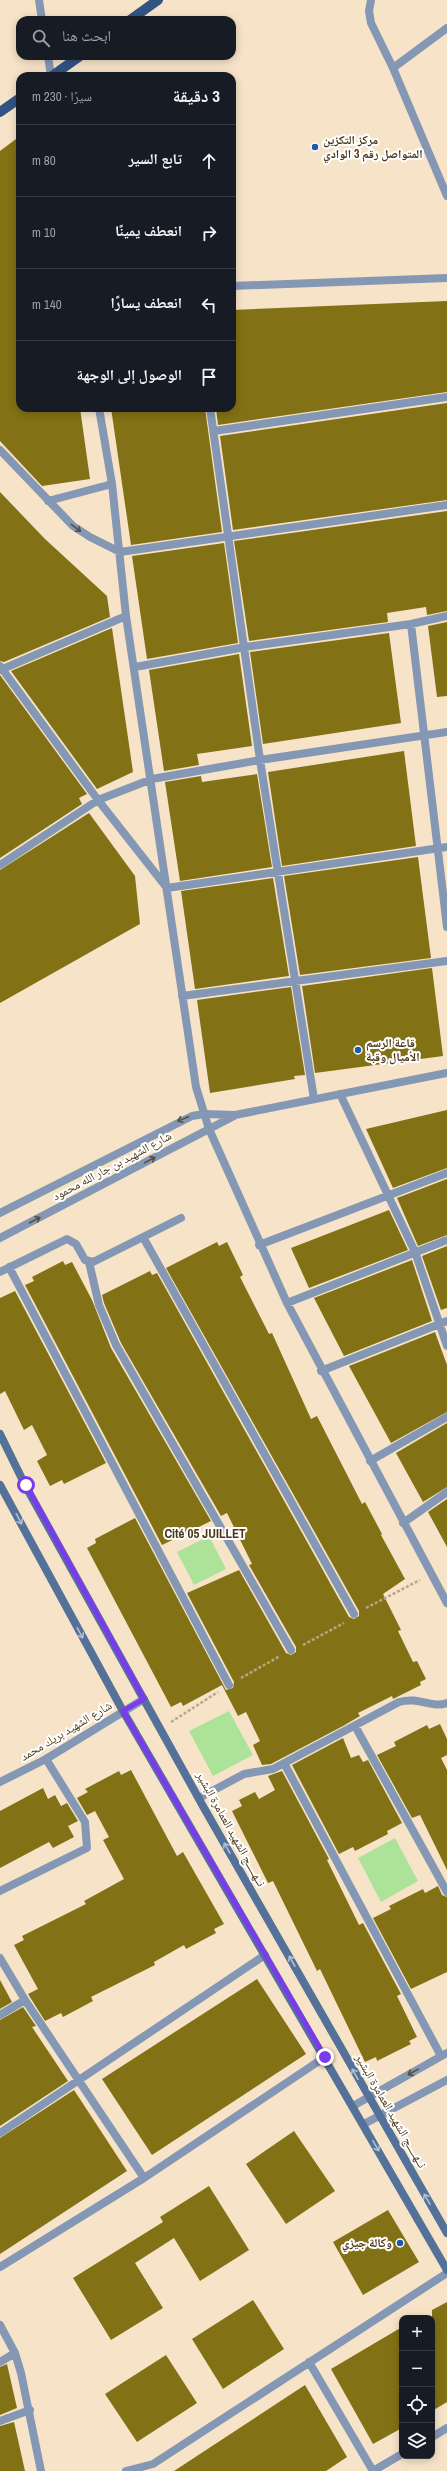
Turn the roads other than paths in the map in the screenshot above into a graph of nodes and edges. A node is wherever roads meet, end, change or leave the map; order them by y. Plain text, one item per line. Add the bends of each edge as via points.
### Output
1 (39, 0) edge
2 (158, 0) edge
3 (371, 0) edge
4 (41, 16) edge
5 (136, 16) edge
6 (447, 28) edge
7 (49, 60) edge
8 (74, 60) edge
9 (393, 68) junction
10 (51, 72) edge
11 (58, 72) edge
12 (16, 101) edge
13 (0, 112) edge
14 (447, 196) edge
15 (447, 278) edge
16 (236, 286) edge
17 (447, 398) edge
18 (100, 412) edge
19 (211, 412) edge
20 (214, 431) junction
21 (0, 450) edge
22 (112, 484) junction
23 (48, 501) junction
24 (447, 505) edge
25 (230, 535) junction
26 (120, 552) junction
27 (126, 616) junction
28 (447, 616) edge
29 (411, 624) junction
30 (245, 647) junction
31 (135, 667) junction
32 (1, 668) edge
33 (447, 732) edge
34 (425, 736) junction
35 (260, 760) junction
36 (152, 779) junction
37 (98, 800) junction
38 (447, 847) edge
39 (437, 849) junction
40 (0, 865) edge
41 (278, 872) junction
42 (167, 888) junction
43 (447, 927) edge
44 (447, 961) edge
45 (295, 981) junction
46 (182, 996) junction
47 (447, 1073) edge
48 (340, 1094) junction
49 (314, 1099) junction
50 (204, 1114) junction
51 (235, 1115) junction
52 (209, 1129) junction
53 (447, 1173) edge
54 (388, 1196) junction
55 (0, 1212) edge
56 (181, 1218) dead end
57 (143, 1237) junction
58 (0, 1238) edge
59 (447, 1240) edge
60 (259, 1245) junction
61 (415, 1252) junction
62 (89, 1262) junction
63 (9, 1267) junction
64 (0, 1272) edge
65 (287, 1303) junction
66 (443, 1322) edge
67 (447, 1346) edge
68 (321, 1371) junction
69 (447, 1417) edge
70 (0, 1434) edge
71 (370, 1461) junction
72 (0, 1485) edge
73 (447, 1492) edge
74 (403, 1523) junction
75 (447, 1603) edge
76 (354, 1614) dead end
77 (291, 1650) dead end
78 (229, 1685) dead end
79 (144, 1699) junction
80 (447, 1703) edge
81 (123, 1711) junction
82 (355, 1726) junction
83 (46, 1759) junction
84 (284, 1763) junction
85 (0, 1782) edge
86 (198, 1798) junction
87 (0, 1891) edge
88 (447, 1892) edge
89 (265, 1955) junction
90 (0, 1958) edge
91 (25, 2000) junction
92 (0, 2015) edge
93 (444, 2054) edge
94 (325, 2057) junction
95 (79, 2080) junction
96 (447, 2080) edge
97 (368, 2097) junction
98 (353, 2106) junction
99 (380, 2116) junction
100 (364, 2124) junction
101 (0, 2133) edge
102 (144, 2178) junction
103 (447, 2233) edge
104 (0, 2267) edge
105 (447, 2271) edge
106 (0, 2325) edge
107 (15, 2353) junction
108 (0, 2362) edge
109 (309, 2362) junction
110 (30, 2410) junction
111 (0, 2421) edge
112 (447, 2428) edge
113 (435, 2435) edge
114 (399, 2456) edge
115 (154, 2468) edge
116 (41, 2471) edge
117 (126, 2471) edge
118 (373, 2471) edge

1 - 4 street
2 - 5 main road
3 - 9 street via 371,24
6 - 9 street
7 - 10 street
8 - 11 main road
9 - 14 street
12 - 13 main road
15 - 16 street
17 - 20 street
18 - 22 street
19 - 20 street
20 - 25 street
21 - 23 street
22 - 23 street
22 - 26 street
23 -> 26 street via 90,538
24 - 25 street
25 - 26 street
25 - 30 street
26 - 27 street
27 - 31 street
27 - 32 street
28 - 29 street
29 - 30 street
29 - 34 street
30 - 31 street
30 - 35 street
31 - 36 street
32 - 37 street
33 - 34 street
34 - 35 street
34 - 39 street
35 - 36 street
35 - 41 street
36 - 37 street
36 - 42 street
37 - 40 street
37 - 42 street
38 - 39 street
39 - 41 street
39 - 43 street
41 - 42 street
41 - 45 street
42 - 46 street
44 - 45 street
45 - 46 street
45 - 49 street
46 - 50 street via 196,1087
47 - 48 street, شارع الشهيد بن جار الله محمود
48 - 49 street, شارع الشهيد بن جار الله محمود
48 - 54 street
49 - 51 street, شارع الشهيد بن جار الله محمود
50 - 51 street, شارع الشهيد بن جار الله محمود
50 - 52 street
50 -> 55 street, شارع الشهيد بن جار الله محمود via 181,1119
51 - 52 street, شارع الشهيد بن جار الله محمود
58 -> 52 street, شارع الشهيد بن جار الله محمود
52 - 60 street
53 - 54 street
54 - 60 street
54 - 61 street
56 - 57 street
57 - 62 street via 97,1261
57 - 76 street
59 - 61 street
60 - 65 street
61 - 65 street
61 - 66 street
62 - 63 street via 76,1244 67,1239
62 - 77 street via 99,1305 116,1345
63 - 64 street
63 - 78 street
65 - 68 street
66 - 67 street
66 - 68 street
68 - 71 street
69 - 71 street
70 - 79 main road, نــهـــــج الشهيد العمامرة البشير
71 - 74 street
72 -> 81 main road
73 - 74 street
74 - 75 street
79 - 81 street, شارع الشهيد بريك محمد
79 - 86 main road, نــهـــــج الشهيد العمامرة البشير
80 - 82 street via 435,1705 416,1699 405,1700
81 - 83 street, شارع الشهيد بريك محمد
81 - 89 main road
82 - 84 street
82 - 88 street
83 - 85 street, شارع الشهيد بريك محمد
83 - 87 street via 85,1822 87,1848
84 - 86 street via 269,1771 244,1774
84 - 93 street
97 -> 86 main road, نــهـــــج الشهيد العمامرة البشير
89 - 94 main road
89 - 95 street
90 - 91 street
91 - 92 street
91 - 95 street
93 -> 97 street
94 - 98 main road
94 - 102 street
95 - 101 street
95 - 102 street
96 - 99 street
97 - 98 street
97 - 99 main road, نــهـــــج الشهيد العمامرة البشير
98 - 100 main road
99 - 100 street
103 -> 99 main road, نــهـــــج الشهيد العمامرة البشير
100 -> 105 main road
102 - 104 street
105 - 109 street
106 - 107 street
107 - 108 street
107 - 110 street
109 - 115 street
109 - 118 street
110 - 111 street
110 - 116 street
112 - 113 street
114 - 118 street
115 - 117 street

